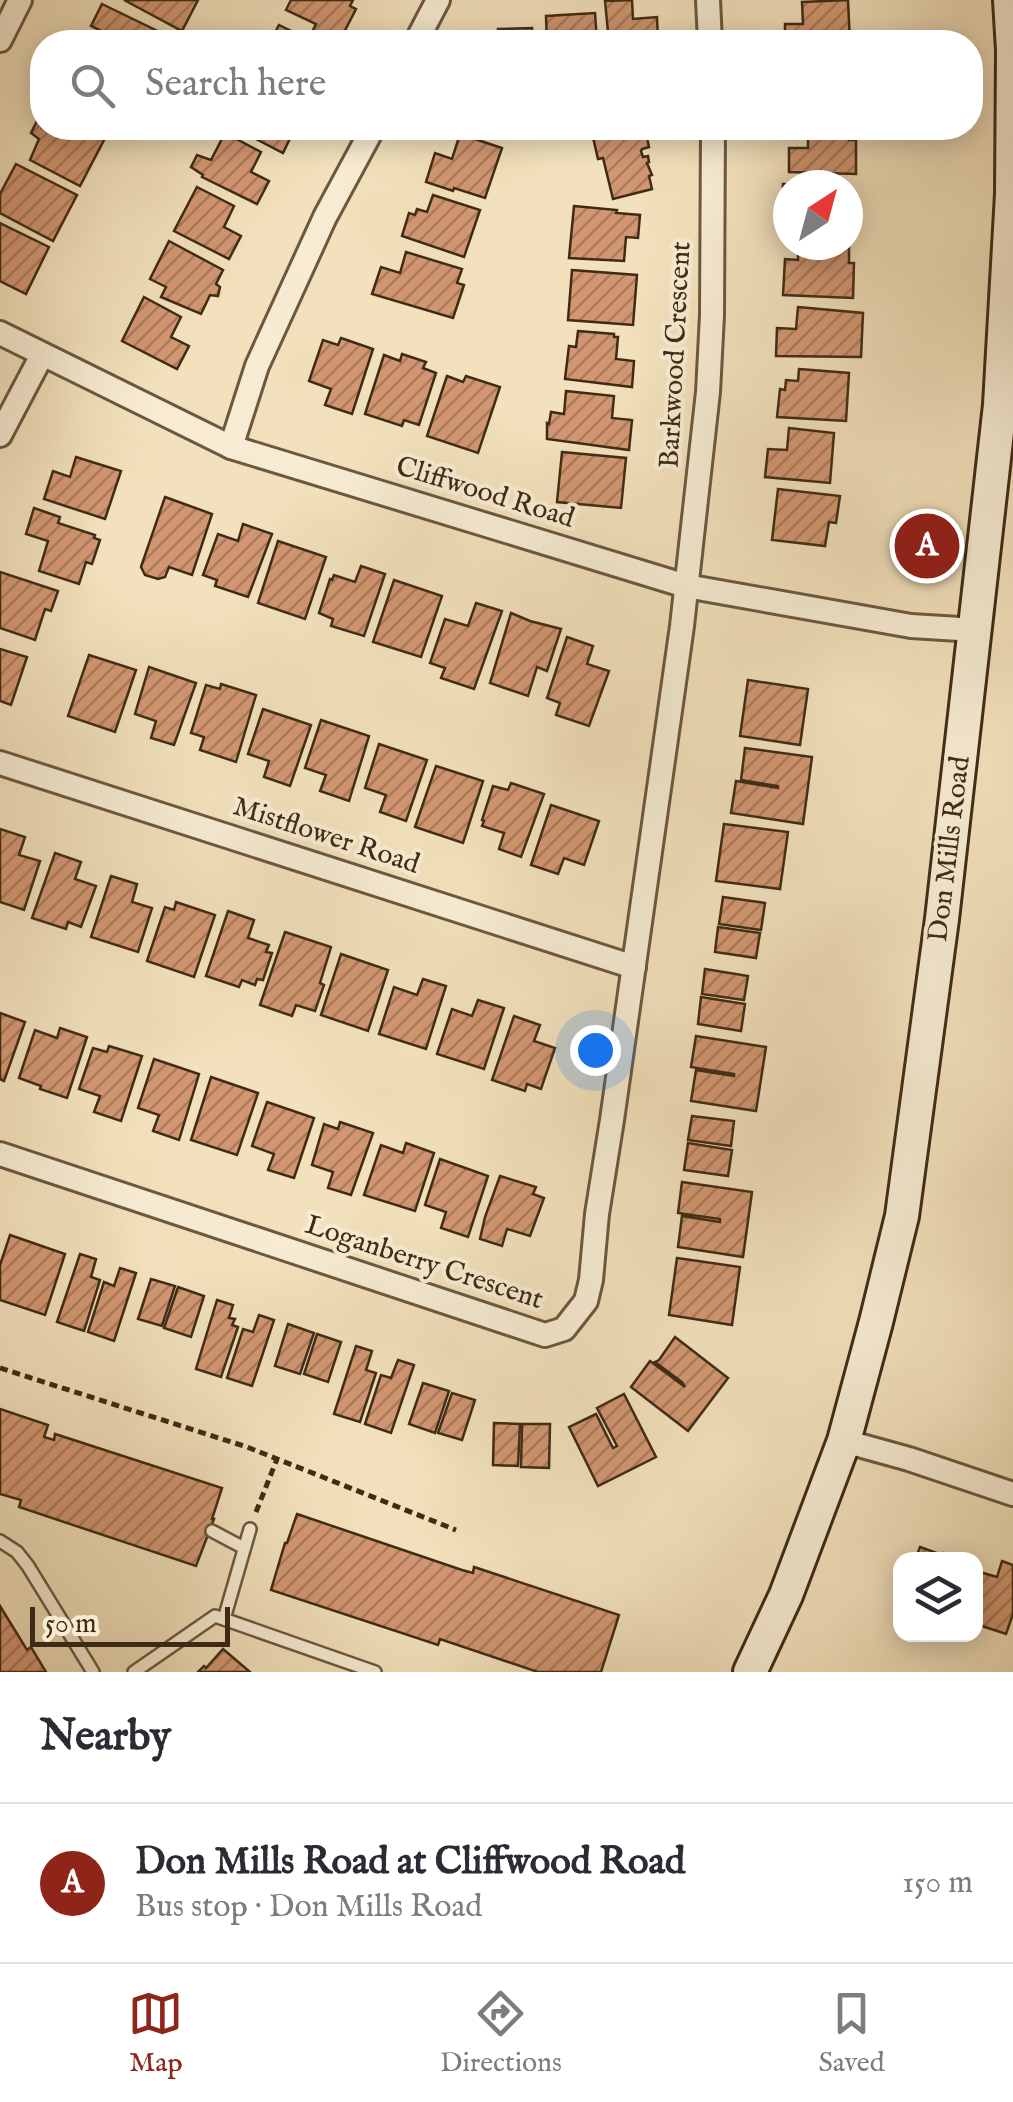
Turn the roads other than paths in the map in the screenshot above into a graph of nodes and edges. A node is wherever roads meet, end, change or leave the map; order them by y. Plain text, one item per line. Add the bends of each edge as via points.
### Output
1 (20, 0) edge
2 (438, 0) edge
3 (708, 0) edge
4 (1010, 0) edge
5 (422, 30) edge
6 (709, 30) edge
7 (0, 40) edge
8 (1013, 50) edge
9 (367, 140) edge
10 (713, 140) edge
11 (0, 333) edge
12 (42, 355) junction
13 (0, 435) edge
14 (232, 447) junction
15 (686, 586) junction
16 (976, 630) junction
17 (0, 762) edge
18 (634, 966) junction
19 (0, 1154) edge
20 (844, 1441) junction
21 (1013, 1494) edge
22 (250, 1529) road end
23 (212, 1531) dead end
24 (0, 1541) edge
25 (244, 1548) junction
26 (224, 1619) junction
27 (94, 1672) edge
28 (134, 1672) edge
29 (374, 1672) edge
30 (750, 1672) edge

1 - 7 street
2 - 5 street
3 - 6 street
4 - 8 main road, Don Mills Road
8 - 16 main road, Don Mills Road via 1002,386
9 - 14 street via 271,334
10 - 15 street, Barkwood Crescent via 708,392
11 - 12 street, Cliffwood Road
12 - 13 street
12 - 14 street, Cliffwood Road
14 - 15 street, Cliffwood Road
15 - 16 street, Cliffwood Road via 911,626
15 - 18 street, Loganberry Crescent
16 - 20 main road, Don Mills Road via 902,1216
17 - 18 street, Mistflower Road
18 - 19 street, Loganberry Crescent via 591,1280 586,1300 564,1329 545,1335
20 - 21 street
20 - 30 main road, Don Mills Road
22 - 25 lane
23 - 25 lane
24 - 27 lane via 28,1566
25 - 26 lane
26 - 28 lane via 215,1616
26 - 29 lane

